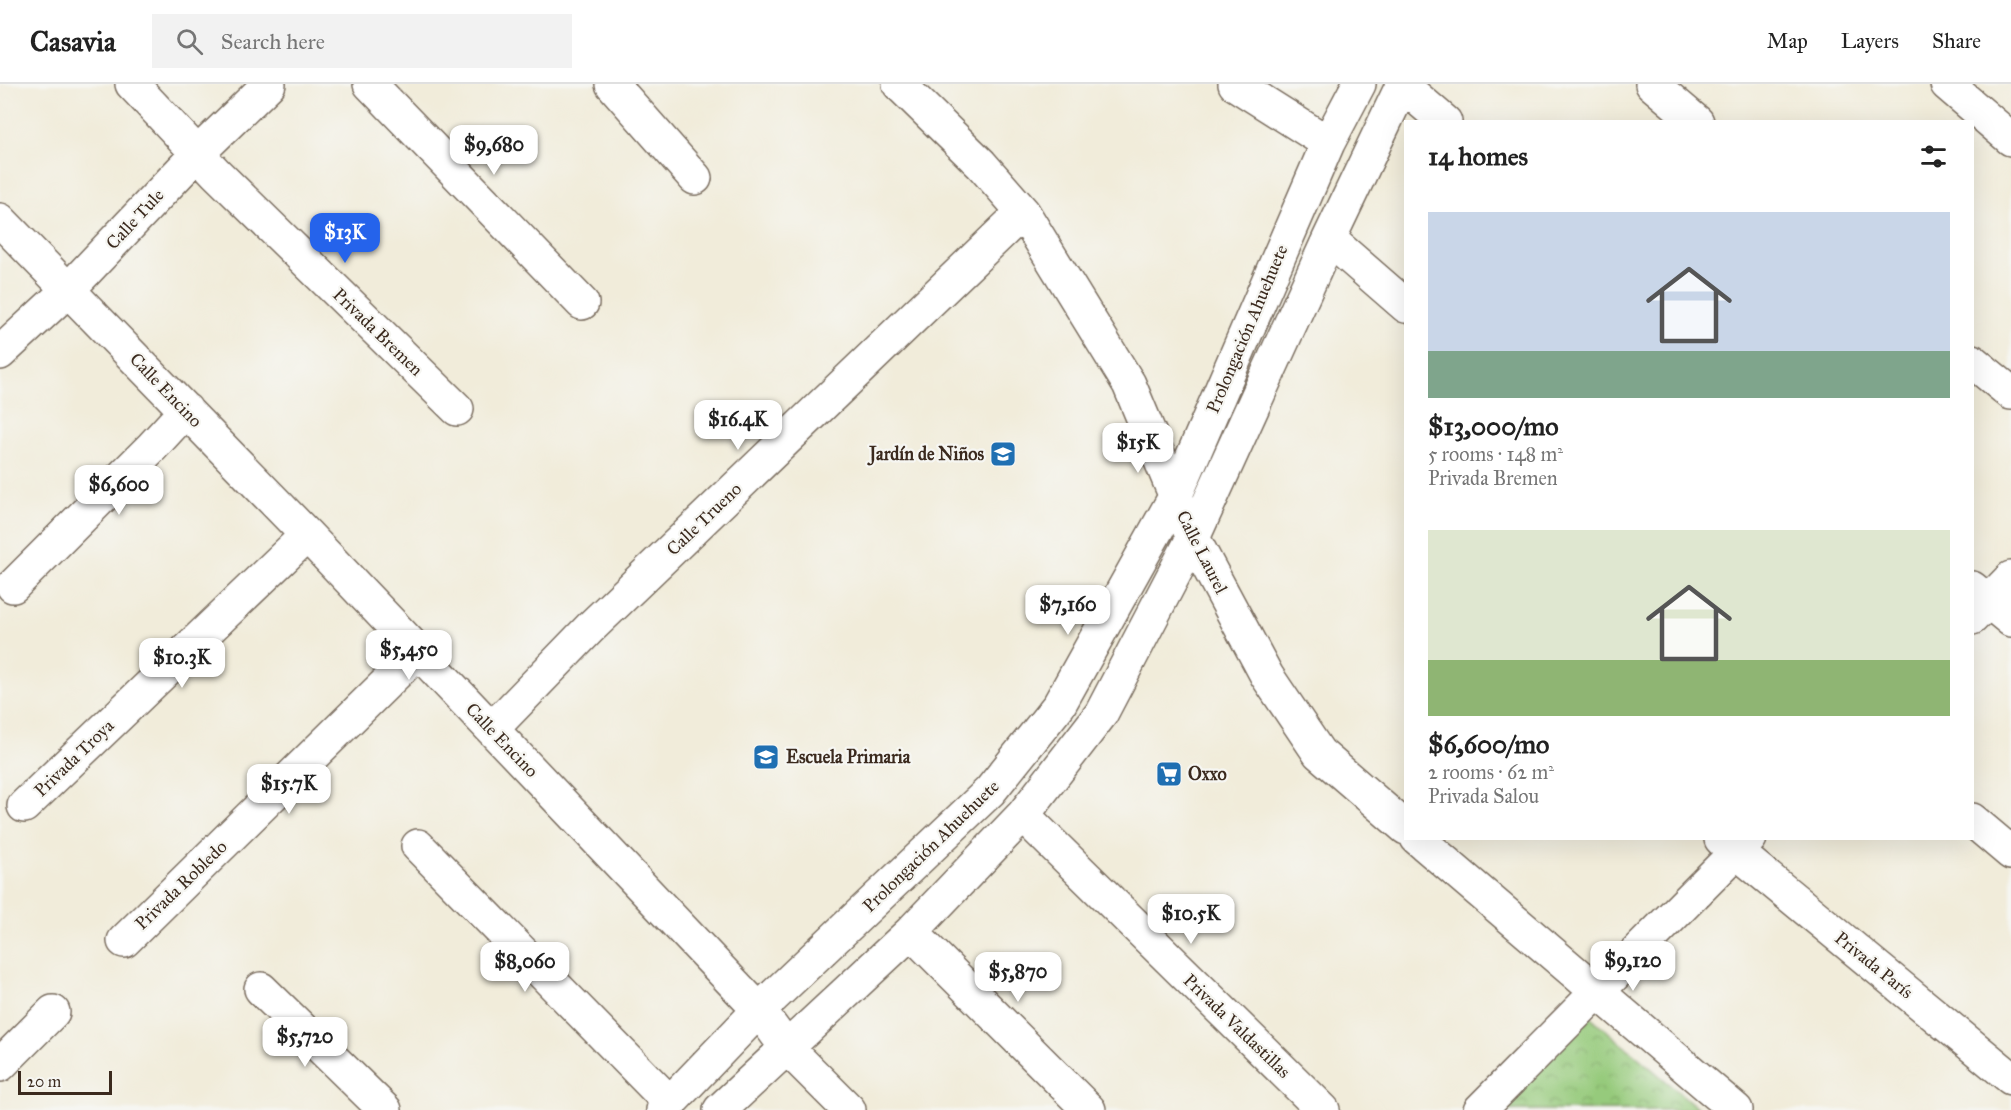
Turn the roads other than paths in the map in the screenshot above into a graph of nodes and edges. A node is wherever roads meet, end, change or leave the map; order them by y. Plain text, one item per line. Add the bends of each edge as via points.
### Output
1 (132, 84) edge
2 (269, 84) edge
3 (370, 84) edge
4 (612, 84) edge
5 (899, 84) edge
6 (1235, 84) edge
7 (1359, 84) edge
8 (1652, 84) edge
9 (1947, 84) edge
10 (1402, 85) edge
11 (1442, 120) edge
12 (1695, 120) edge
13 (2011, 139) edge
14 (1328, 142) junction
15 (198, 153) junction
16 (695, 178) dead end
17 (1023, 213) junction
18 (0, 220) edge
19 (1329, 239) junction
20 (69, 290) junction
21 (582, 303) dead end
22 (1404, 304) edge
23 (0, 353) edge
24 (1974, 363) edge
25 (2011, 393) edge
26 (456, 409) dead end
27 (186, 410) junction
28 (1175, 497) junction
29 (307, 535) junction
30 (1193, 538) junction
31 (13, 585) dead end
32 (417, 653) junction
33 (492, 729) junction
34 (24, 806) dead end
35 (1023, 815) junction
36 (1974, 822) edge
37 (1404, 826) edge
38 (1419, 840) edge
39 (1735, 843) edge
40 (418, 846) dead end
41 (2011, 853) edge
42 (911, 932) junction
43 (124, 941) dead end
44 (261, 989) dead end
45 (1596, 993) junction
46 (759, 1010) junction
47 (52, 1012) dead end
48 (786, 1047) junction
49 (0, 1065) edge
50 (2011, 1078) edge
51 (666, 1107) edge
52 (385, 1110) edge
53 (720, 1110) edge
54 (849, 1110) edge
55 (1089, 1110) edge
56 (1323, 1110) edge
57 (1480, 1110) edge
58 (1736, 1110) edge

1 - 15 street, Privada Bremen
2 - 15 street, Calle Tule
3 - 21 street
4 - 16 street
5 - 17 street, Calle Laurel via 981,164
6 - 14 street
7 - 14 street, Prolongación Ahuehuete
8 - 12 street
9 - 13 street
10 - 11 street
10 - 19 street, Prolongación Ahuehuete
14 - 28 street, Prolongación Ahuehuete
15 - 20 street, Calle Tule
15 - 26 street, Privada Bremen
17 - 28 street, Calle Laurel via 1129,384
17 - 33 street, Calle Trueno via 590,628
18 - 20 street, Calle Encino
19 - 22 street
19 - 30 street, Prolongación Ahuehuete
20 - 23 street, Calle Tule
20 - 27 street, Calle Encino
24 - 25 street
27 - 29 street, Calle Encino
27 - 31 street
28 - 30 street, Calle Laurel
28 - 46 street, Prolongación Ahuehuete via 1059,705 990,791
29 - 32 street, Calle Encino
29 - 34 street, Privada Troya
30 - 35 street, Prolongación Ahuehuete via 1101,714
30 - 37 street, Calle Laurel via 1267,676 1319,753
32 - 33 street, Calle Encino
32 - 43 street, Privada Robledo
33 - 46 street, Calle Encino
35 - 42 street, Prolongación Ahuehuete
35 - 56 street, Privada Valdastillas
36 - 41 street
38 - 45 street
39 - 45 street
39 - 50 street, Privada París
40 - 51 street
42 - 48 street, Prolongación Ahuehuete
42 - 55 street
44 - 52 street
45 - 57 street
45 - 58 street
46 - 48 street, Calle Encino
46 - 51 street, Prolongación Ahuehuete
47 - 49 street
48 - 53 street, Prolongación Ahuehuete
48 - 54 street, Calle Encino

